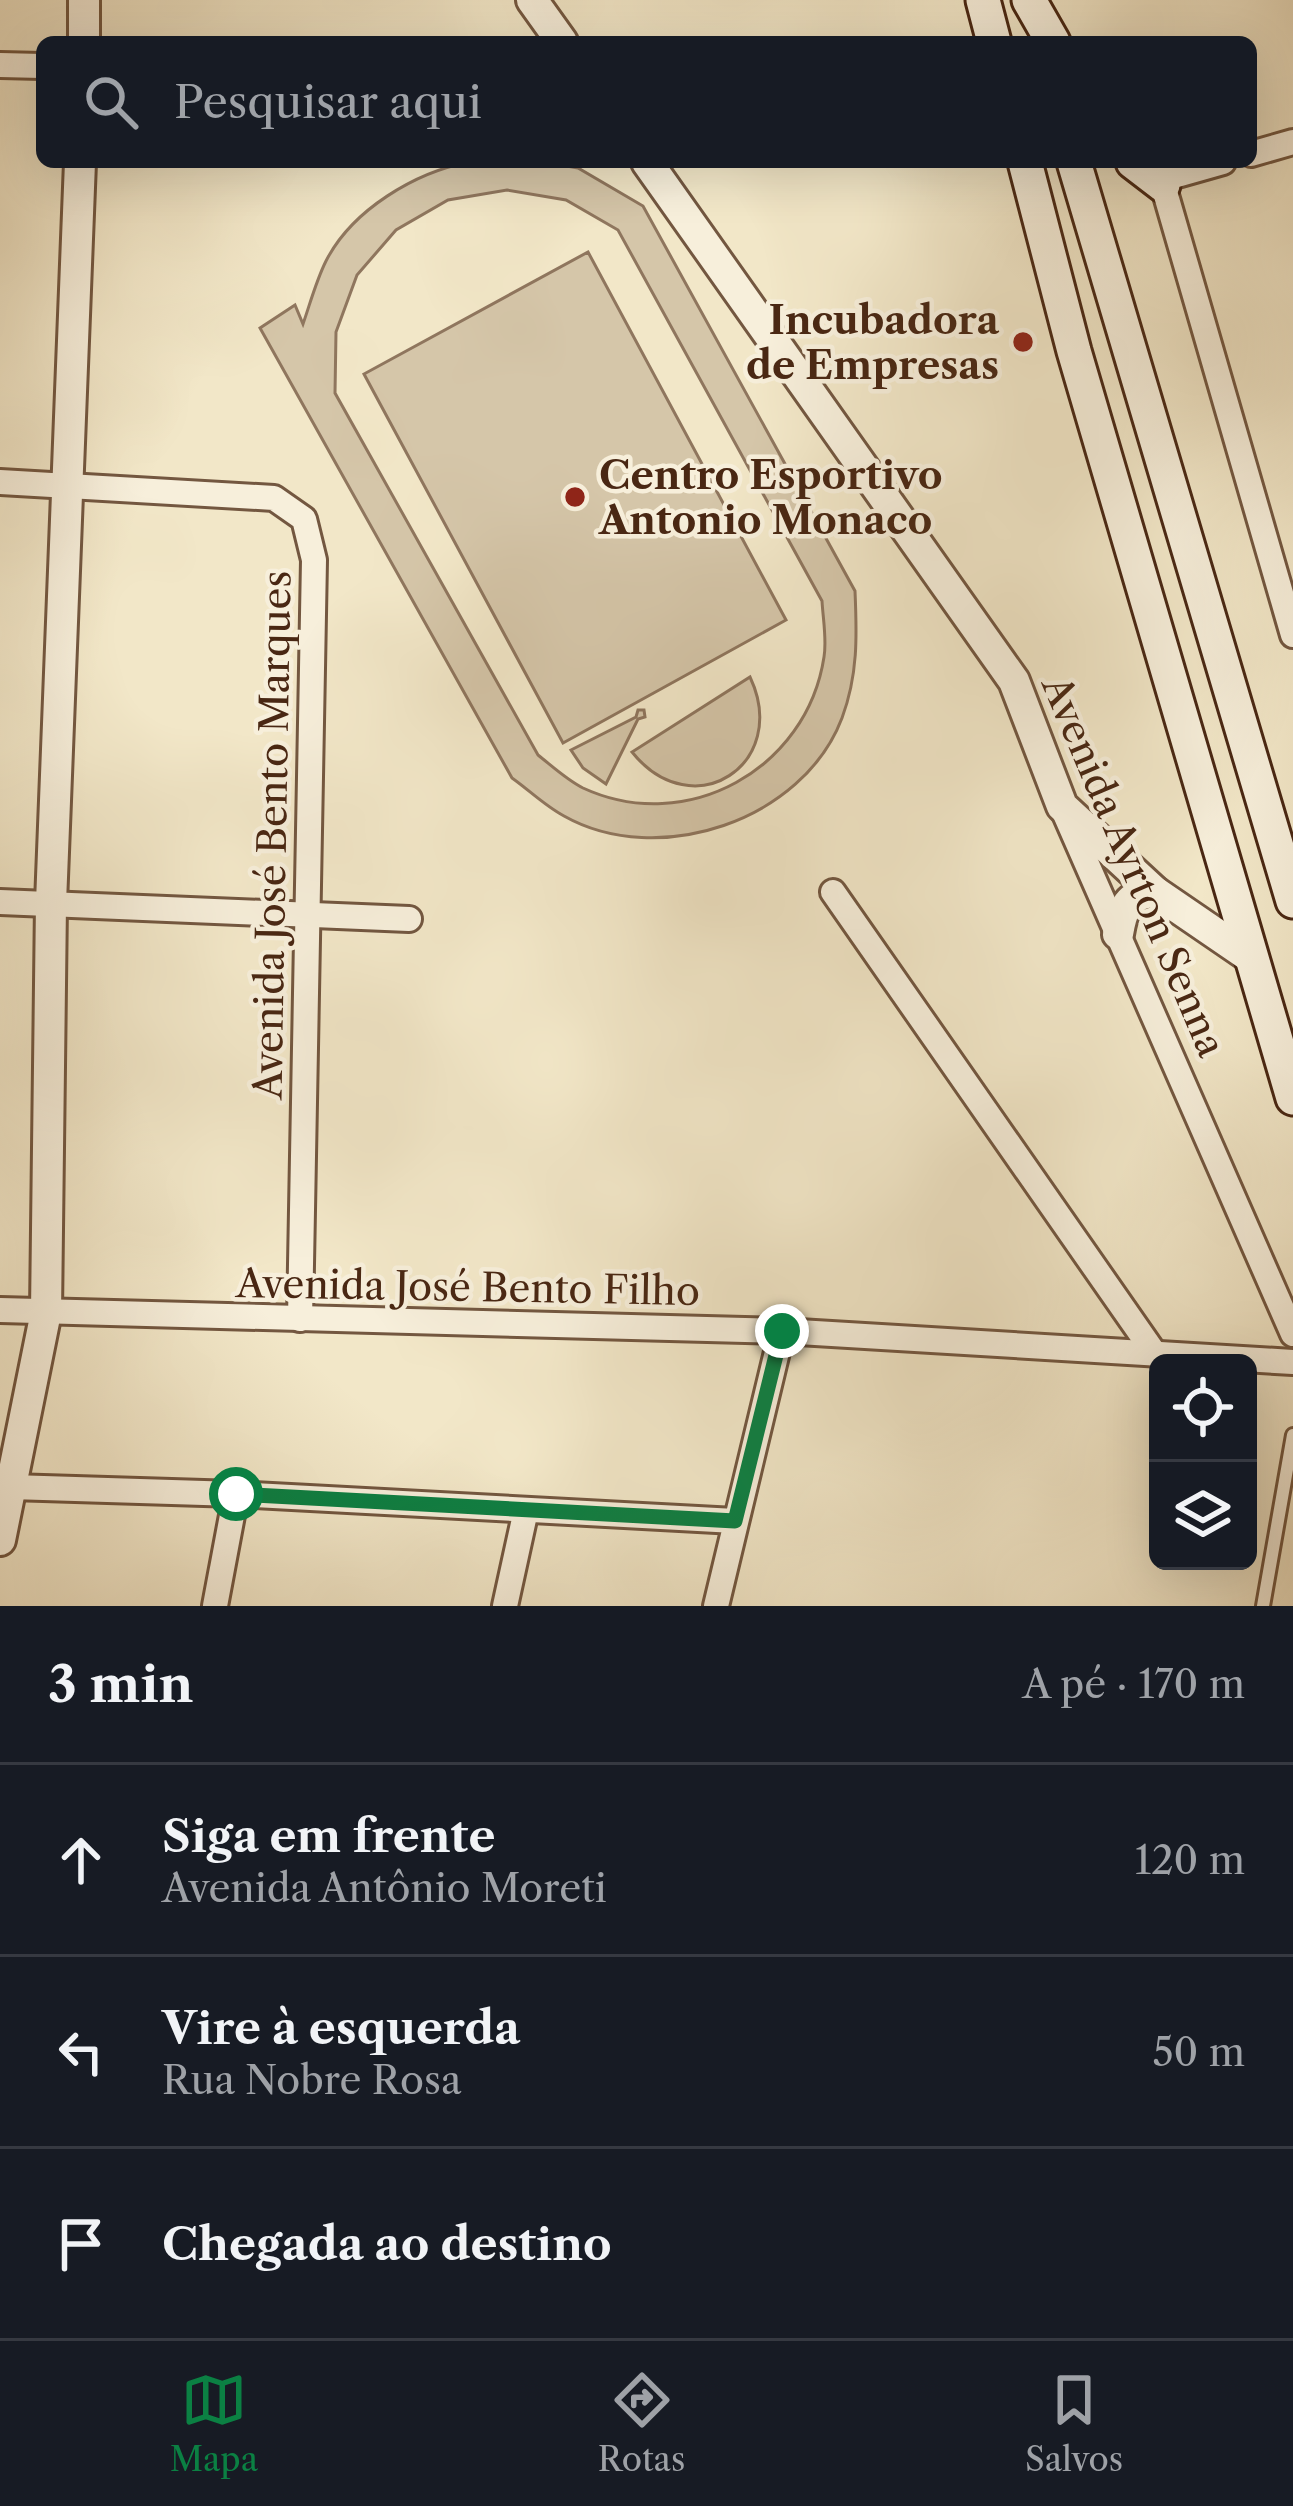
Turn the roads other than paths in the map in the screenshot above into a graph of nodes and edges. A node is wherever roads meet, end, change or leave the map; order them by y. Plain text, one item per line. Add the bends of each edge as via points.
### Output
1 (84, 0) edge
2 (532, 0) edge
3 (983, 0) edge
4 (1028, 0) edge
5 (84, 36) edge
6 (558, 36) edge
7 (992, 36) edge
8 (1037, 36) edge
9 (1049, 36) edge
10 (0, 65) edge
11 (36, 66) edge
12 (1293, 142) edge
13 (1257, 152) edge
14 (80, 168) edge
15 (651, 168) edge
16 (1027, 168) edge
17 (1076, 168) edge
18 (1141, 168) edge
19 (1202, 168) edge
20 (1163, 185) junction
21 (0, 482) edge
22 (67, 483) junction
23 (1293, 635) edge
24 (1062, 806) junction
25 (833, 892) dead end
26 (1155, 892) junction
27 (1293, 901) edge
28 (0, 902) edge
29 (51, 903) junction
30 (308, 916) junction
31 (409, 919) dead end
32 (1118, 934) junction
33 (1250, 957) junction
34 (1293, 1097) edge
35 (0, 1310) edge
36 (46, 1312) junction
37 (300, 1319) junction
38 (782, 1331) junction
39 (1293, 1334) edge
40 (1155, 1354) joint
41 (1257, 1361) edge
42 (1293, 1363) edge
43 (1293, 1435) edge
44 (11, 1487) junction
45 (236, 1494) junction
46 (526, 1510) junction
47 (735, 1521) junction
48 (0, 1540) edge
49 (215, 1606) edge
50 (505, 1606) edge
51 (716, 1606) edge
52 (1263, 1606) edge

1 - 5 street
2 - 6 street
3 - 7 main road
4 - 8 main road
4 - 9 main road
10 - 11 street
12 - 13 street
14 - 22 street
15 - 24 street, Avenida Ayrton Senna via 1014,681
16 - 33 main road
17 - 27 main road
18 - 20 main road
19 - 20 street
20 - 23 street
21 - 22 street, Avenida José Bento Marques
22 - 29 street
22 - 30 street, Avenida José Bento Marques via 274,498 304,519 314,560
24 - 26 street
24 - 32 street, Avenida Ayrton Senna
25 - 40 street
26 - 32 street via 1139,892 1122,908
26 - 33 street
28 - 29 street
29 - 30 street
29 - 36 street
30 - 31 street
30 - 37 street, Avenida José Bento Marques
32 - 39 street, Avenida Ayrton Senna
33 - 34 main road
35 - 36 street, Avenida José Bento Filho
36 - 37 street, Avenida José Bento Filho
36 - 44 street
37 - 38 street, Avenida José Bento Filho
38 - 40 street, Avenida José Bento Filho
38 - 47 street
41 - 42 street, Avenida José Bento Filho
43 - 52 lane
44 - 45 street
44 - 48 street
45 - 46 street
45 - 49 street
46 - 47 street
46 - 50 street
47 - 51 street

